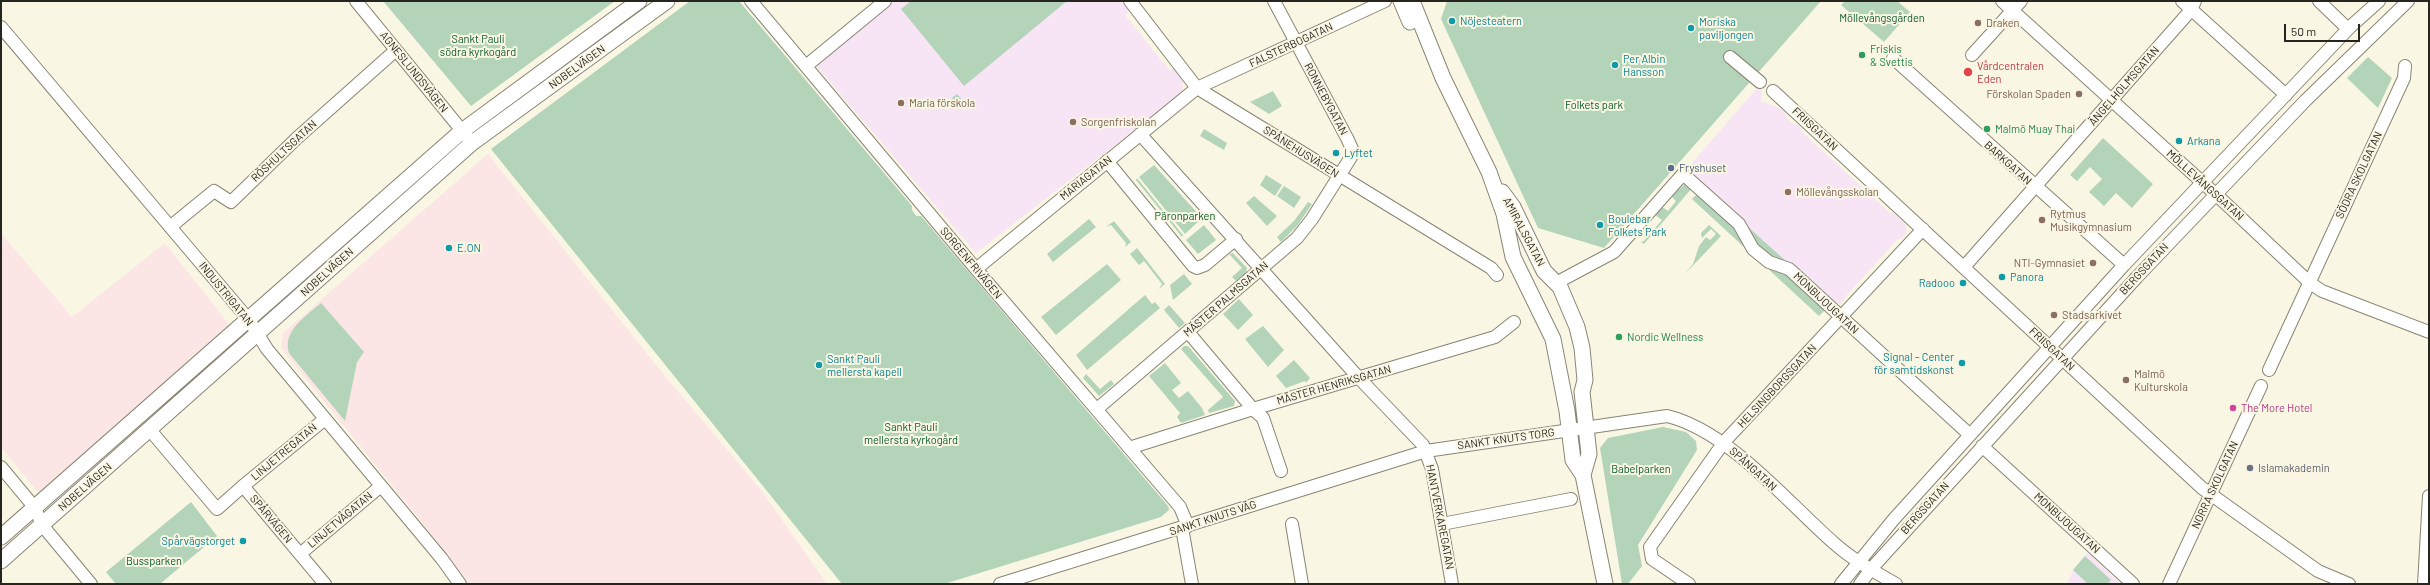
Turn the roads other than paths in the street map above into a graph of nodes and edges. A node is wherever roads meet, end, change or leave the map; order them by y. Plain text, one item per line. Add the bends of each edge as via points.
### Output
1 (356, 1) edge
2 (639, 1) edge
3 (667, 1) edge
4 (751, 1) edge
5 (885, 1) edge
6 (1130, 1) edge
7 (1274, 1) edge
8 (1385, 1) edge
9 (1401, 1) edge
10 (1412, 1) edge
11 (1423, 1) edge
12 (2002, 1) edge
13 (2021, 1) edge
14 (2182, 1) edge
15 (2319, 1) edge
16 (2379, 1) edge
17 (2408, 1) edge
18 (2193, 5) edge
19 (2012, 10) junction
20 (1, 27) edge
21 (2348, 29) junction
22 (1295, 43) junction
23 (396, 50) junction
24 (1972, 55) dead end
25 (1730, 57) dead end
26 (1893, 58) dead end
27 (806, 66) junction
28 (2405, 66) dead end
29 (1443, 78) junction
30 (1760, 82) dead end
31 (1197, 88) junction
32 (1773, 91) dead end
33 (2286, 95) junction
34 (2111, 100) junction
35 (462, 132) junction
36 (1140, 134) junction
37 (472, 144) junction
38 (1107, 161) junction
39 (1489, 172) junction
40 (1339, 176) junction
41 (2204, 183) junction
42 (2035, 187) junction
43 (2216, 194) junction
44 (170, 227) junction
45 (1923, 229) junction
46 (1236, 239) junction
47 (2124, 265) junction
48 (1261, 267) junction
49 (1964, 267) junction
50 (976, 269) junction
51 (1497, 275) dead end
52 (1556, 283) junction
53 (2310, 283) junction
54 (1840, 317) junction
55 (249, 320) junction
56 (1514, 322) dead end
57 (1188, 332) junction
58 (2429, 332) edge
59 (258, 335) junction
60 (2051, 348) junction
61 (2063, 359) junction
62 (2269, 370) dead end
63 (1358, 378) junction
64 (2261, 386) dead end
65 (1097, 409) junction
66 (1253, 409) junction
67 (325, 419) junction
68 (1586, 428) junction
69 (150, 430) junction
70 (1569, 431) junction
71 (1970, 435) junction
72 (1724, 442) junction
73 (1982, 446) junction
74 (1130, 448) junction
75 (1426, 451) junction
76 (1, 467) edge
77 (1281, 471) dead end
78 (1583, 475) junction
79 (243, 486) junction
80 (381, 486) junction
81 (2210, 494) junction
82 (2429, 496) edge
83 (1571, 499) dead end
84 (35, 508) junction
85 (1292, 524) dead end
86 (1442, 524) junction
87 (42, 525) junction
88 (1185, 527) junction
89 (1, 537) edge
90 (300, 554) junction
91 (1, 561) edge
92 (1858, 561) junction
93 (1871, 569) junction
94 (322, 583) edge
95 (91, 584) edge
96 (460, 584) edge
97 (1000, 584) edge
98 (1192, 584) edge
99 (1302, 584) edge
100 (1452, 584) edge
101 (1605, 584) edge
102 (1689, 584) edge
103 (1842, 584) edge
104 (1860, 584) edge
105 (1896, 584) edge
106 (2133, 584) edge
107 (2169, 584) edge
108 (2349, 584) edge
109 (2424, 584) edge

1 - 23 street, AGNESLUNDSVÄGEN
2 - 35 main road, NOBELVÄGEN
3 - 37 main road, NOBELVÄGEN
4 - 27 street, SORGENFRIVÄGEN
5 - 27 street
6 - 31 street, SPÅNEHUSVÄGEN
7 - 22 street, RONNEBYGATAN
8 - 22 street, FALSTERBOGATAN
9 - 29 main road, AMIRALSGATAN via 1418,40
10 - 29 main road, AMIRALSGATAN
11 - 29 main road, AMIRALSGATAN via 1434,28
12 - 19 street, MÖLLEVÅNGSGATAN
13 - 19 street
14 - 18 street
15 - 21 street
16 - 21 street, BERGSGATAN
17 - 43 street, BERGSGATAN via 2342,63
18 - 33 street
18 - 34 street, ÄNGELHOLMSGATAN
19 - 24 street
19 - 34 street, MÖLLEVÅNGSGATAN
20 - 44 street, INDUSTRIGATAN
21 - 33 street, BERGSGATAN
22 - 31 street, FALSTERBOGATAN
22 - 40 street, RONNEBYGATAN via 1352,149 1351,157
23 - 35 street, AGNESLUNDSVÄGEN
23 - 44 street, RÖSHULTSGATAN via 297,138 231,202 214,191
25 - 30 street
26 - 42 street, BARKGATAN
27 - 50 street, SORGENFRIVÄGEN
28 - 53 street, SÖDRA SKOLGATAN via 2404,78
29 - 39 main road, AMIRALSGATAN
31 - 36 street, MARIAGATAN
31 - 40 street, SPÅNEHUSVÄGEN
32 - 45 street, FRIISGATAN
33 - 41 street, BERGSGATAN
34 - 41 street, MÖLLEVÅNGSGATAN
34 - 42 street, ÄNGELHOLMSGATAN
35 - 37 street, AGNESLUNDSVÄGEN
35 - 55 main road, NOBELVÄGEN
36 - 38 street, MARIAGATAN
36 - 46 street
37 - 59 main road, NOBELVÄGEN
38 - 46 street via 1193,266 1197,268 1205,265
38 - 50 street, MARIAGATAN
39 - 52 main road, AMIRALSGATAN via 1513,207 1544,271
39 - 70 main road, AMIRALSGATAN via 1504,214 1513,257 1553,340
40 - 48 street, MÄSTER PALMSGATAN via 1303,231
40 - 51 street, SPÅNEHUSVÄGEN via 1490,268
41 - 43 street, MÖLLEVÅNGSGATAN
41 - 47 street, BERGSGATAN
42 - 47 street, BARKGATAN
42 - 49 street, ÄNGELHOLMSGATAN
43 - 53 street, MÖLLEVÅNGSGATAN
43 - 61 street, BERGSGATAN
44 - 55 street, INDUSTRIGATAN
45 - 49 street, FRIISGATAN
45 - 54 street, HELSINGBORGSGATAN
46 - 48 street
47 - 60 street, BERGSGATAN
48 - 57 street, MÄSTER PALMSGATAN
48 - 63 street
49 - 60 street, FRIISGATAN
50 - 65 street, SORGENFRIVÄGEN
52 - 54 street, MONBIJOUGATAN via 1614,252 1683,174 1738,224 1753,249 1769,262 1789,269
52 - 68 main road, AMIRALSGATAN via 1569,305 1582,348 1585,380 1582,392
53 - 58 street, MÖLLEVÅNGSGATAN via 2322,291
53 - 62 street
54 - 71 street, MONBIJOUGATAN
54 - 72 street, HELSINGBORGSGATAN
55 - 59 street, INDUSTRIGATAN
55 - 84 main road, NOBELVÄGEN
56 - 63 street, MÄSTER HENRIKSGATAN via 1495,337
57 - 65 street, MÄSTER PALMSGATAN
57 - 66 street
59 - 67 street, INDUSTRIGATAN
59 - 69 main road, NOBELVÄGEN
60 - 61 street, FRIISGATAN
60 - 71 street, BERGSGATAN
61 - 73 street, BERGSGATAN
61 - 81 street, FRIISGATAN
63 - 66 street, MÄSTER HENRIKSGATAN
63 - 75 street
64 - 81 street, NORRA SKOLGATAN
65 - 74 street, SORGENFRIVÄGEN
66 - 74 street, MÄSTER HENRIKSGATAN via 1147,438
66 - 77 street via 1263,418
67 - 79 street, LINJETREGATAN
67 - 80 street, INDUSTRIGATAN
68 - 70 street, SANKT KNUTS TORG
68 - 72 street, SPÅNGATAN via 1667,416 1689,422
68 - 78 main road, AMIRALSGATAN via 1589,454
69 - 79 street, SPÅRVÄGEN via 216,508
69 - 87 main road, NOBELVÄGEN
70 - 75 street, SANKT KNUTS TORG via 1546,432
70 - 78 main road, AMIRALSGATAN via 1573,460
71 - 92 street, BERGSGATAN
72 - 92 street, SPÅNGATAN via 1836,545
72 - 102 street, HELSINGBORGSGATAN via 1650,547 1651,556 1656,562
73 - 93 street, BERGSGATAN
73 - 106 street, MONBIJOUGATAN
74 - 88 street, SORGENFRIVÄGEN via 1180,507
75 - 86 street, HANTVERKAREGATAN
75 - 88 street, SANKT KNUTS VÄG
76 - 84 street
78 - 101 main road, AMIRALSGATAN
79 - 90 street, SPÅRVÄGEN
80 - 90 street, LINJETVÅGATAN
80 - 96 street, INDUSTRIGATAN
81 - 107 street, NORRA SKOLGATAN
81 - 108 street, FRIISGATAN via 2318,571
82 - 109 street
83 - 86 street
84 - 87 street
84 - 89 main road, NOBELVÄGEN
85 - 99 street
86 - 100 street, HANTVERKAREGATAN
87 - 91 main road, NOBELVÄGEN
87 - 95 street
88 - 97 street, SANKT KNUTS VÄG
88 - 98 street, SORGENFRIVÄGEN
90 - 94 street, SPÅRVÄGEN
92 - 93 street, SPÅNGATAN
92 - 103 street, BERGSGATAN
93 - 104 street, BERGSGATAN
93 - 105 street, SPÅNGATAN

